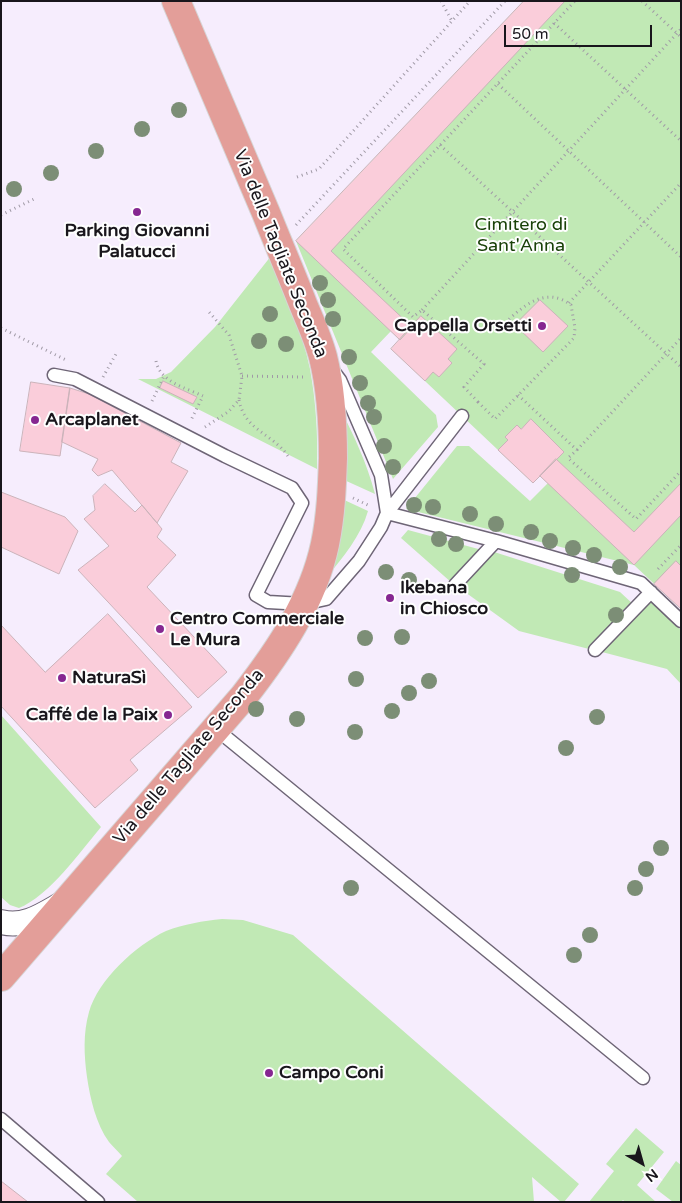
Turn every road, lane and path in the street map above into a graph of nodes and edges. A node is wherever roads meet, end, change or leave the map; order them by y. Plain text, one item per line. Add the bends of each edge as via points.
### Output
1 (176, 1) edge
2 (441, 1) edge
3 (470, 1) edge
4 (505, 1) edge
5 (575, 1) edge
6 (642, 1) edge
7 (453, 23) junction
8 (554, 23) junction
9 (681, 29) edge
10 (676, 34) junction
11 (681, 37) edge
12 (498, 84) junction
13 (625, 89) junction
14 (681, 141) edge
15 (440, 145) junction
16 (568, 150) junction
17 (296, 177) dead end
18 (681, 183) edge
19 (34, 199) dead end
20 (512, 211) junction
21 (1, 215) edge
22 (644, 222) junction
23 (279, 244) junction
24 (681, 257) edge
25 (589, 282) junction
26 (569, 304) junction
27 (422, 310) junction
28 (210, 312) dead end
29 (505, 323) dead end
30 (681, 338) edge
31 (116, 354) dead end
32 (666, 354) junction
33 (156, 361) dead end
34 (325, 367) junction
35 (681, 367) edge
36 (54, 375) dead end
37 (164, 376) junction
38 (242, 376) junction
39 (103, 379) dead end
40 (518, 395) junction
41 (239, 400) junction
42 (152, 401) dead end
43 (478, 402) junction
44 (462, 416) joint
45 (191, 420) dead end
46 (205, 427) dead end
47 (577, 450) junction
48 (288, 456) dead end
49 (681, 471) edge
50 (387, 513) junction
51 (496, 541) junction
52 (681, 545) edge
53 (658, 569) dead end
54 (455, 585) dead end
55 (650, 592) junction
56 (303, 604) junction
57 (681, 621) edge
58 (595, 650) dead end
59 (216, 728) junction
60 (65, 902) junction
61 (1, 922) edge
62 (1, 977) edge
63 (644, 1078) dead end
64 (1, 1120) edge
65 (98, 1202) edge

1 - 23 main road, Via delle Tagliate Seconda
2 - 7 path
3 - 7 path
4 - 23 path
5 - 8 path
6 - 10 path
7 - 17 path via 319,169
8 - 12 path
8 - 13 path
9 - 10 path
10 - 11 path
10 - 13 path
12 - 15 path
12 - 16 path
13 - 14 path
13 - 16 path
15 - 20 path
15 - 27 path via 343,249 413,317
16 - 20 path
16 - 22 path
18 - 22 path
19 - 21 path
20 - 25 path
20 - 27 path
22 - 24 path
22 - 25 path
23 - 34 main road, Via delle Tagliate Seconda
25 - 26 path
25 - 32 path
26 - 29 path via 563,299 535,299
26 - 40 path via 574,338
27 - 43 path via 484,364 464,387
28 - 38 path via 229,336
30 - 32 path
31 - 39 path
32 - 35 path
32 - 47 path
33 - 37 path
34 - 38 path
34 - 50 lane via 340,380 381,474
34 - 56 main road, Via delle Tagliate Seconda via 333,444 332,490 320,563
36 - 56 lane via 74,380 292,488 302,503 256,595 268,602
37 - 42 path
37 - 45 path via 203,396
38 - 41 path
40 - 43 path via 496,419
40 - 47 path
41 - 46 path via 228,412
41 - 48 path via 245,418 282,447
43 - 44 path
44 - 50 lane
47 - 49 path via 568,458 636,519
50 - 51 lane
50 - 56 lane via 359,561 326,599
51 - 54 lane
51 - 55 lane via 641,584
52 - 53 path
55 - 57 lane
55 - 58 lane
56 - 59 main road, Via delle Tagliate Seconda via 270,663
59 - 60 main road, Via delle Tagliate Seconda
59 - 63 lane
60 - 61 street via 26,923 11,925
60 - 62 main road, Via delle Tagliate Seconda
64 - 65 lane

